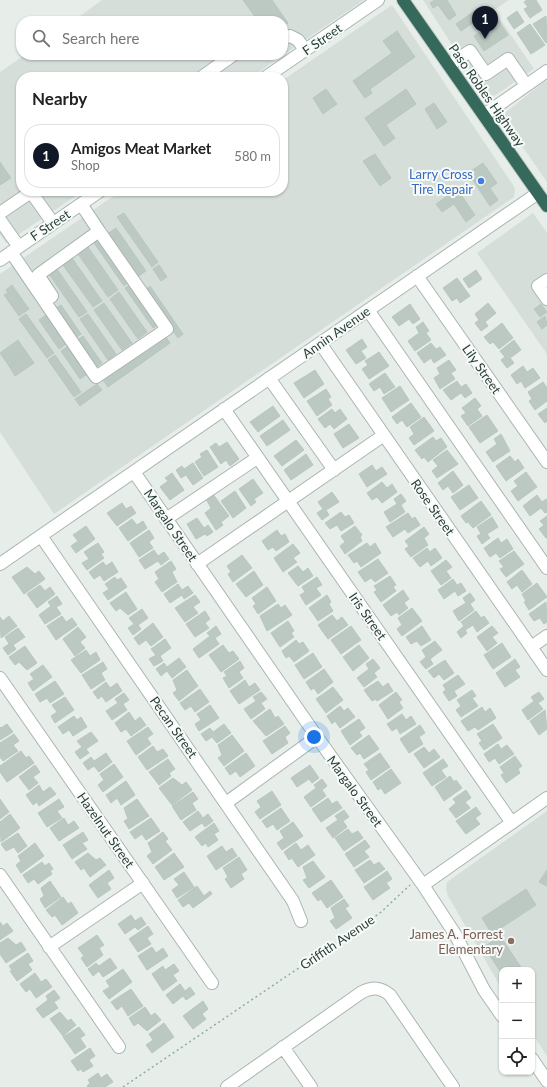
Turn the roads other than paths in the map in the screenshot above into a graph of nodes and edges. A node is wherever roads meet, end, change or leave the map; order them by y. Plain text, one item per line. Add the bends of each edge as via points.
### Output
1 (378, 0) edge
2 (403, 0) edge
3 (288, 37) edge
4 (306, 50) junction
5 (226, 60) edge
6 (449, 65) junction
7 (547, 71) edge
8 (209, 72) edge
9 (273, 72) edge
10 (526, 85) junction
11 (484, 115) junction
12 (538, 193) junction
13 (25, 196) edge
14 (34, 196) edge
15 (93, 196) edge
16 (81, 204) junction
17 (547, 206) edge
18 (0, 213) edge
19 (0, 220) edge
20 (53, 223) junction
21 (99, 231) junction
22 (15, 249) junction
23 (0, 260) edge
24 (417, 276) junction
25 (547, 280) edge
26 (547, 299) edge
27 (44, 301) junction
28 (368, 310) junction
29 (320, 343) junction
30 (269, 378) junction
31 (224, 409) junction
32 (384, 435) junction
33 (257, 458) junction
34 (547, 462) edge
35 (334, 470) junction
36 (134, 472) junction
37 (288, 502) junction
38 (166, 519) junction
39 (41, 536) junction
40 (0, 564) edge
41 (197, 564) junction
42 (547, 568) edge
43 (547, 636) edge
44 (531, 647) junction
45 (547, 670) edge
46 (0, 678) edge
47 (317, 737) junction
48 (547, 798) edge
49 (226, 803) junction
50 (512, 823) junction
51 (0, 875) edge
52 (143, 883) junction
53 (423, 886) junction
54 (4, 890) edge
55 (301, 921) dead end
56 (49, 947) junction
57 (212, 982) dead end
58 (499, 1012) edge
59 (119, 1047) dead end
60 (283, 1047) junction
61 (535, 1063) edge
62 (547, 1081) edge
63 (227, 1087) edge
64 (311, 1087) edge
65 (453, 1087) edge

1 - 4 street, F Street
2 - 6 highway, Paso Robles Highway
3 - 4 street via 298,40
4 - 9 street, F Street
5 - 8 street
6 - 10 street via 470,51 486,74 508,59
6 - 11 highway, Paso Robles Highway
7 - 10 street
10 - 11 street
11 - 12 highway, Paso Robles Highway
12 - 17 highway, Paso Robles Highway
12 - 24 street, Annin Avenue
13 - 18 street
14 - 20 street
15 - 16 street, F Street
16 - 20 street, F Street
16 - 21 street
19 - 22 street
20 - 22 street, F Street
21 - 27 street via 38,275 52,296
21 - 27 street via 167,329 96,377
22 - 23 street, F Street
22 - 27 street
24 - 28 street, Annin Avenue
24 - 34 street, Lily Street
25 - 26 street via 538,286
28 - 29 street, Annin Avenue
28 - 42 street
29 - 30 street, Annin Avenue
29 - 32 street, Rose Street
30 - 31 street, Annin Avenue
30 - 35 street
31 - 33 street, Iris Street
31 - 36 street, Annin Avenue
32 - 35 street
32 - 44 street, Rose Street
33 - 37 street, Iris Street
33 - 38 street
35 - 37 street
36 - 38 street, Margalo Street
36 - 39 street, Annin Avenue
37 - 41 street
37 - 50 street, Iris Street
38 - 41 street, Margalo Street
39 - 40 street, Annin Avenue
39 - 49 street, Pecan Street
41 - 47 street, Margalo Street
43 - 44 street
44 - 45 street, Rose Street
46 - 52 street, Hazelnut Street
47 - 49 street
47 - 53 street, Margalo Street
48 - 50 street
49 - 55 street, Pecan Street via 294,900
50 - 53 street
51 - 54 street
52 - 56 street
52 - 57 street, Hazelnut Street
53 - 58 street, Margalo Street via 455,934 484,990
54 - 56 street
56 - 59 street
60 - 63 street
60 - 64 street
60 - 65 street via 362,992 377,988 390,995
61 - 62 street

